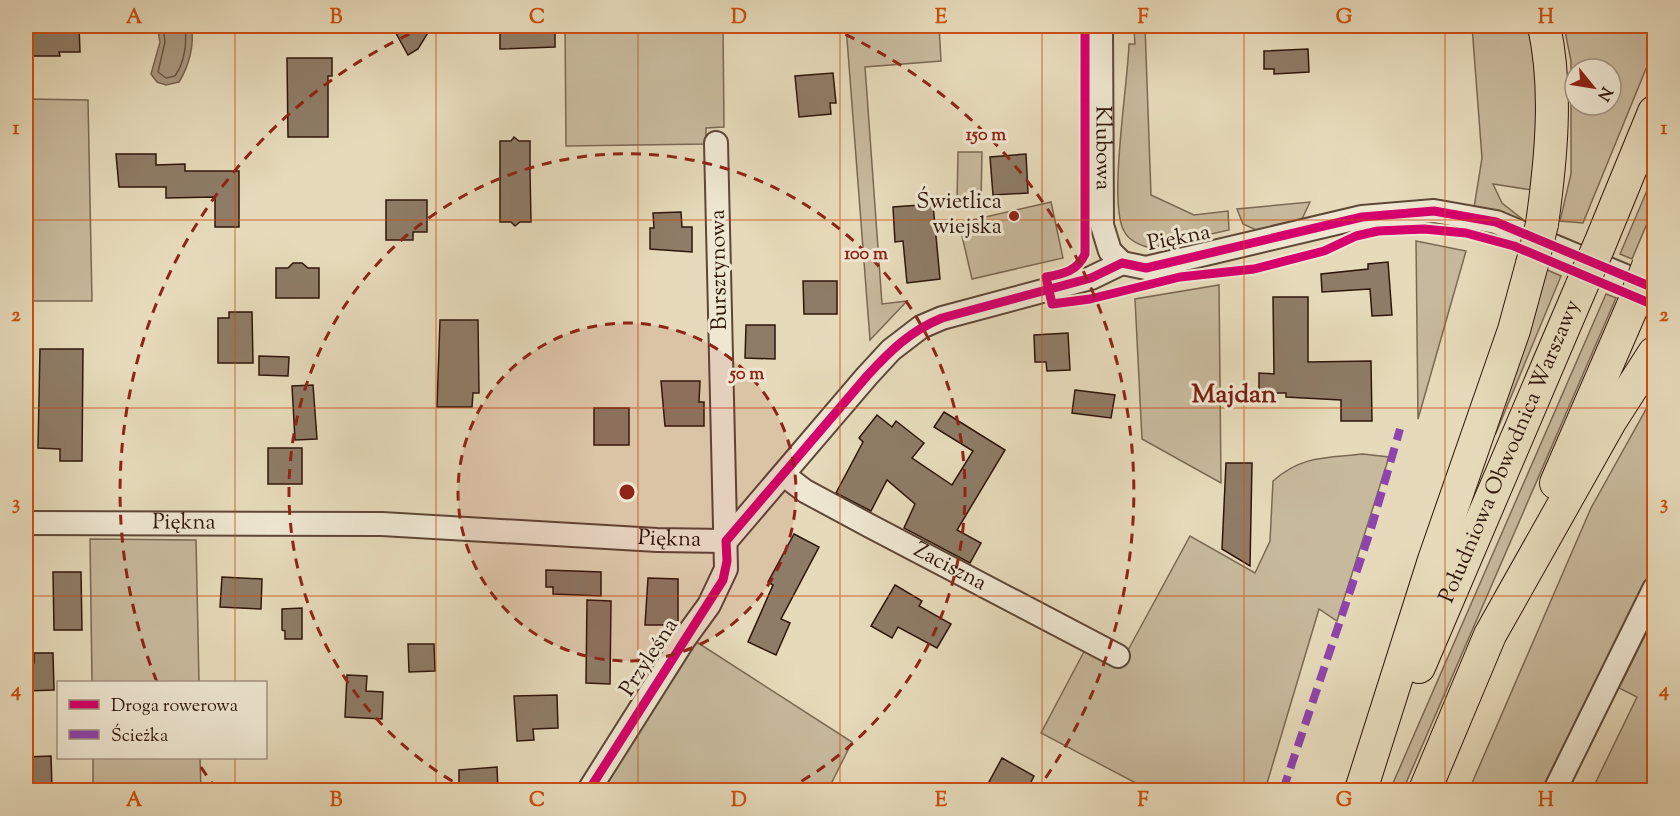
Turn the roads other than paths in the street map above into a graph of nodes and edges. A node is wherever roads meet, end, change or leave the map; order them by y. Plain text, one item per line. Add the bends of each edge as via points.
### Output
1 (1101, 26) edge
2 (1544, 26) edge
3 (1654, 112) edge
4 (716, 143) dead end
5 (1122, 263) junction
6 (1647, 278) edge
7 (1654, 353) edge
8 (784, 475) junction
9 (26, 523) edge
10 (726, 541) junction
11 (1654, 589) edge
12 (1490, 635) junction
13 (1118, 656) dead end
14 (590, 790) edge
15 (1361, 790) edge
16 (1366, 790) edge
17 (1425, 790) edge
18 (1555, 790) edge

1 - 5 street, Klubowa via 1102,225 1110,251
2 - 15 highway, bridge via 1551,104 1542,224 1514,330 1434,560
3 - 16 highway, Południowa Obwodnica Warszawy, bridge
4 - 10 street, Bursztynowa
5 - 6 street, Piękna via 1146,268 1362,217 1434,211 1496,222
5 - 8 street, Piękna via 1092,278 921,327 904,338 867,376
6 - 12 highway
7 - 12 highway via 1611,420
8 - 10 street, Piękna
8 - 13 street, Zaciszna via 805,491
9 - 10 street, Piękna via 382,524
10 - 14 street, Przyleśna via 723,580
11 - 18 street
12 - 17 highway

